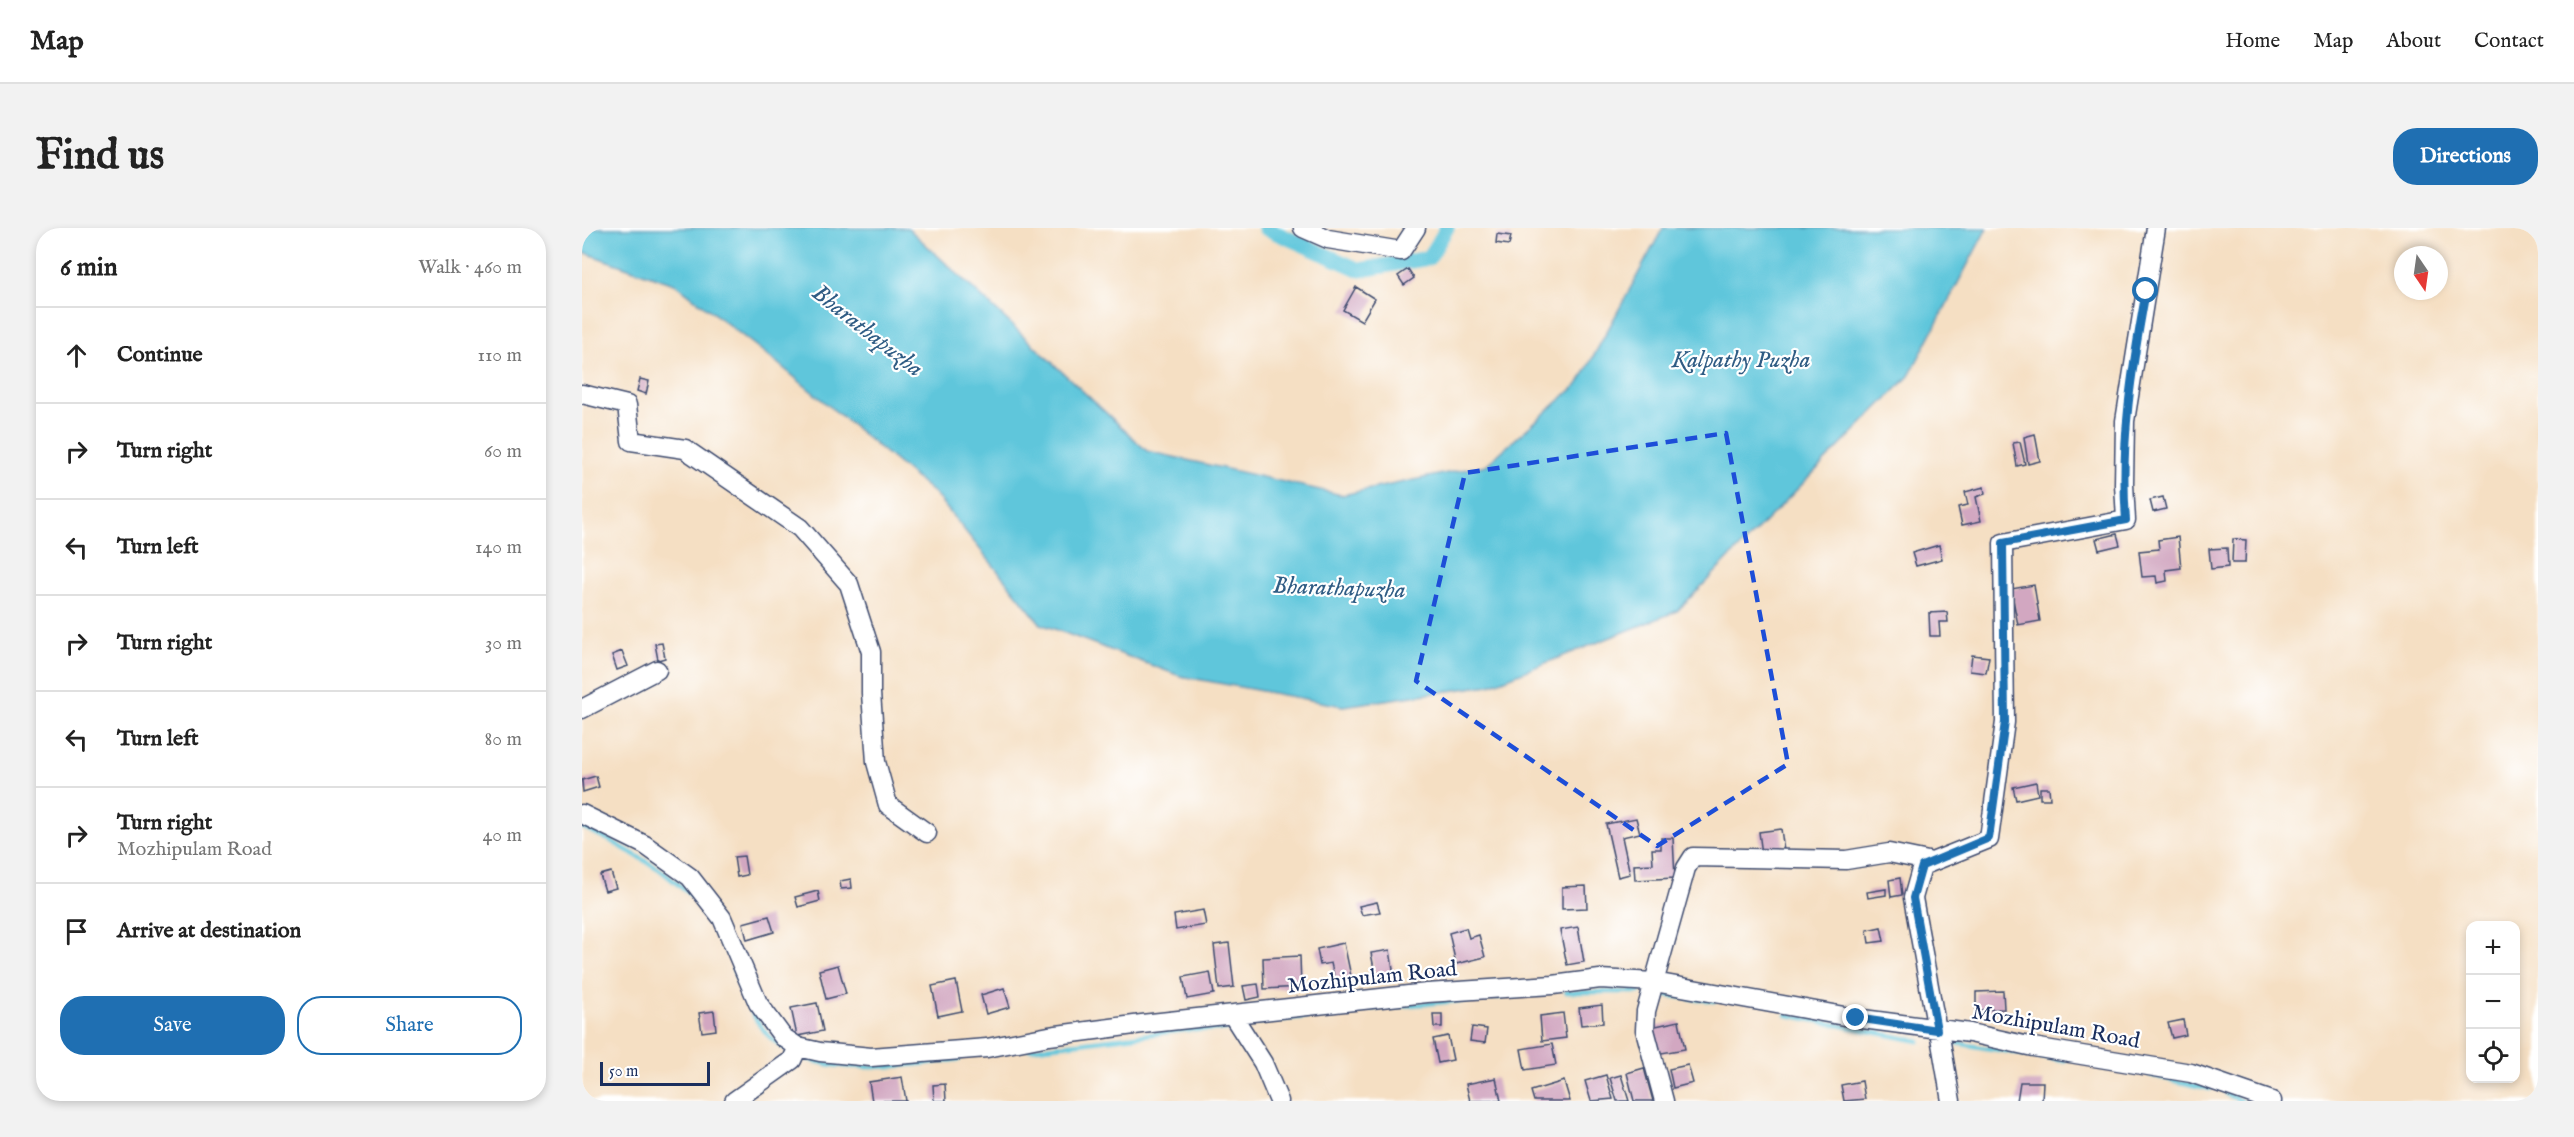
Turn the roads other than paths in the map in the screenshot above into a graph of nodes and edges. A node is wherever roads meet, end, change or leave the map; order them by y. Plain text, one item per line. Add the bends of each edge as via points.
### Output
1 (1303, 228) edge
2 (1416, 228) edge
3 (2156, 228) edge
4 (582, 394) edge
5 (657, 670) dead end
6 (582, 709) edge
7 (582, 814) edge
8 (927, 833) dead end
9 (1922, 866) junction
10 (1654, 982) junction
11 (1233, 1016) junction
12 (1937, 1030) junction
13 (795, 1053) junction
14 (734, 1101) edge
15 (1279, 1101) edge
16 (1664, 1101) edge
17 (1951, 1101) edge
18 (2272, 1101) edge

1 - 2 street via 1328,238 1401,251
3 - 9 street via 2125,421 2126,520 2003,543 2005,722 1989,838
4 - 8 street via 627,405 631,441 685,449 800,528 849,584 872,652 876,762 888,804
5 - 6 street
7 - 13 street via 645,845 690,877 722,918 758,1003
9 - 10 street via 1928,861 1889,853 1846,860 1693,857 1686,868
9 - 12 street via 1913,898
10 - 11 street, Mozhipulam Road via 1600,979 1427,993
10 - 12 street, Mozhipulam Road
10 - 16 street via 1646,1011 1646,1030
11 - 13 street, Mozhipulam Road via 1049,1036 987,1048 872,1057
11 - 15 street via 1263,1063
12 - 17 street
12 - 18 street, Mozhipulam Road via 2191,1073
13 - 14 street

